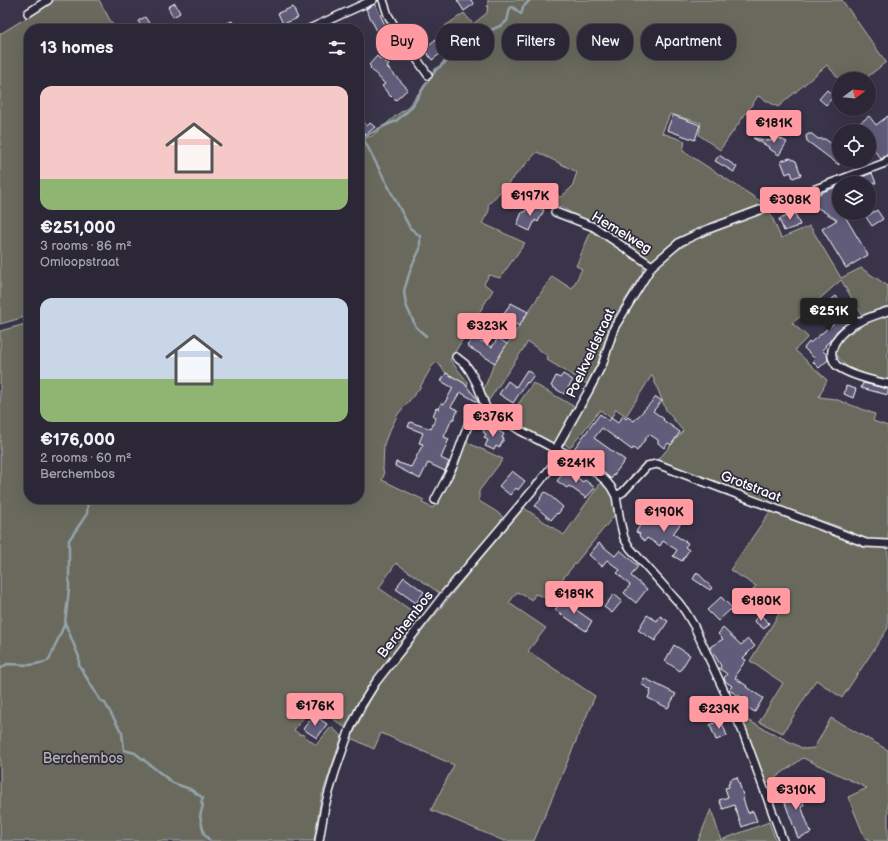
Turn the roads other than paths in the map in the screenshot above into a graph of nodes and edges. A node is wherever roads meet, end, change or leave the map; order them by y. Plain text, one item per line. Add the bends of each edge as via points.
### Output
1 (48, 0) edge
2 (373, 0) edge
3 (383, 0) edge
4 (28, 13) dead end
5 (320, 24) edge
6 (428, 75) dead end
7 (888, 160) edge
8 (555, 212) dead end
9 (652, 266) junction
10 (888, 311) edge
11 (456, 357) dead end
12 (888, 384) edge
13 (486, 408) junction
14 (560, 451) junction
15 (616, 496) junction
16 (435, 500) dead end
17 (888, 544) edge
18 (319, 841) edge
19 (783, 841) edge

1 - 4 street
2 - 5 street
3 - 6 street via 395,27
7 - 9 street, Poelkveldstraat via 706,230 680,242
8 - 9 street, Hemelweg via 594,227
9 - 14 street, Poelkveldstraat via 614,328 603,362 558,444
10 - 12 street via 846,330 833,345 831,353 836,364 847,371
11 - 13 street via 470,371
13 - 14 street via 521,431
13 - 16 street via 471,417 450,472
14 - 15 street via 576,459 606,481
14 - 18 street, Berchembos via 538,484 429,614 376,682 361,706 350,729 324,806
15 - 17 street, Grotstraat via 648,466 657,464 866,544
15 - 19 street via 624,538 679,603 694,626 743,732

